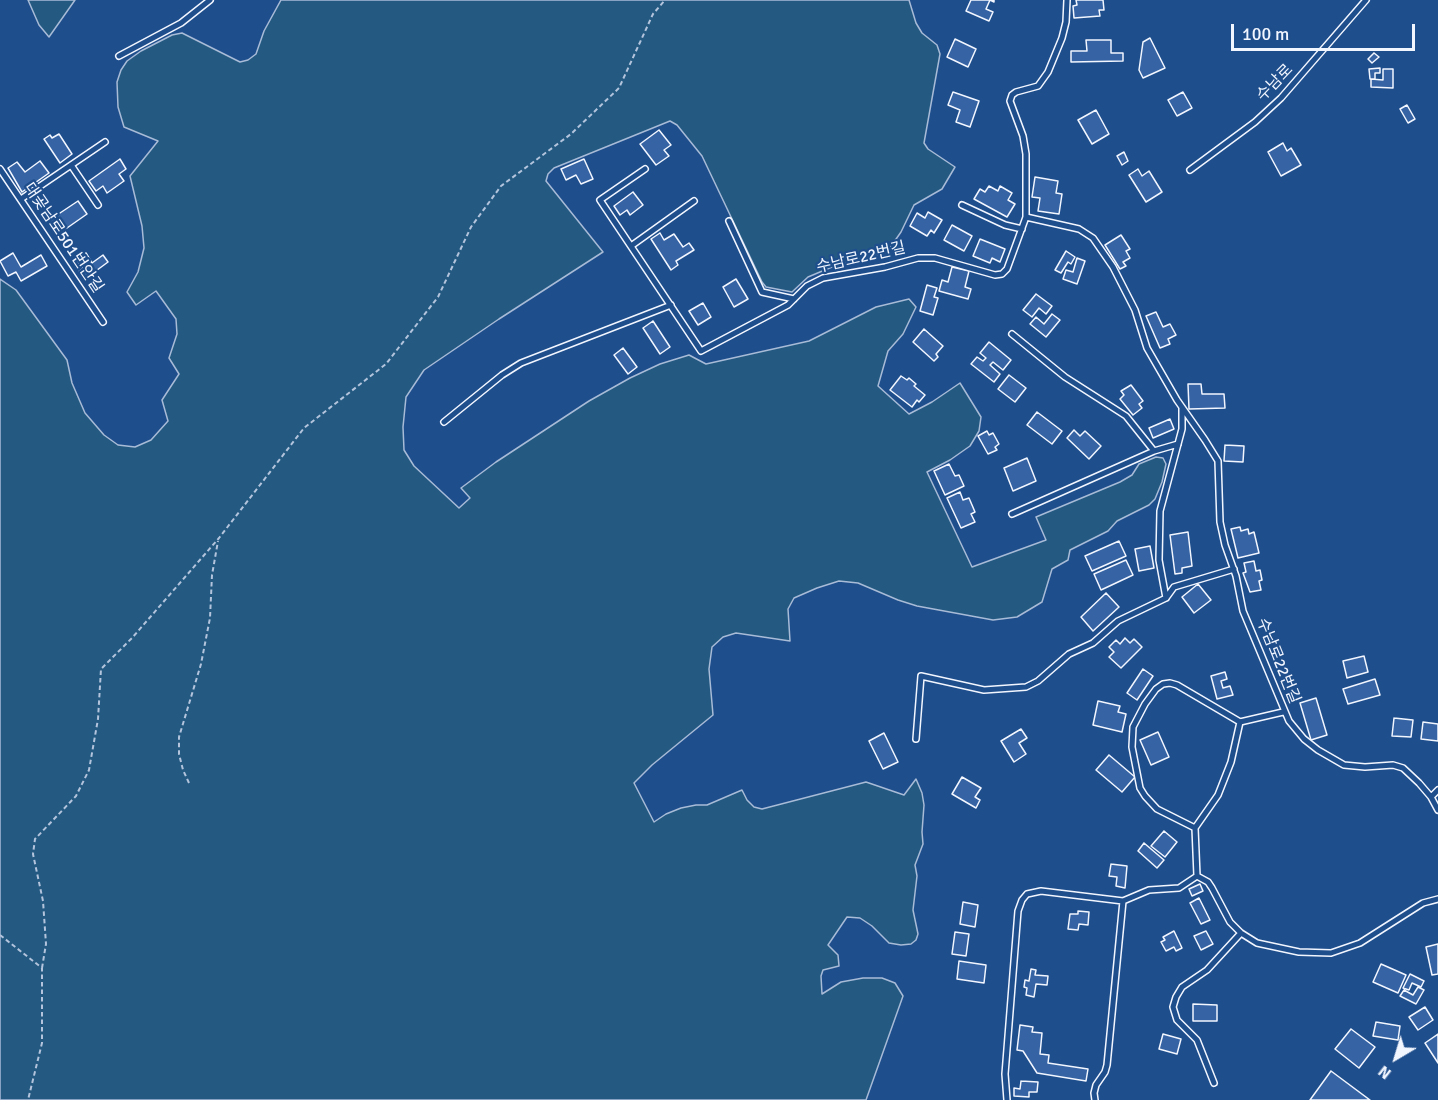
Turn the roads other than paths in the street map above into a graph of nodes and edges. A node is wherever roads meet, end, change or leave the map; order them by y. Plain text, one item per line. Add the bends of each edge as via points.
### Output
1 (210, 0) edge
2 (1067, 0) edge
3 (1366, 0) edge
4 (119, 56) dead end
5 (105, 142) dead end
6 (71, 165) junction
7 (0, 169) edge
8 (645, 169) dead end
9 (1190, 171) dead end
10 (21, 200) junction
11 (694, 201) dead end
12 (98, 205) dead end
13 (962, 205) dead end
14 (1026, 217) junction
15 (729, 221) dead end
16 (1022, 229) junction
17 (631, 246) junction
18 (794, 299) junction
19 (671, 305) junction
20 (103, 322) dead end
21 (1012, 334) dead end
22 (1182, 408) junction
23 (444, 422) dead end
24 (1178, 444) junction
25 (1154, 451) junction
26 (1012, 514) dead end
27 (1234, 569) junction
28 (1166, 598) junction
29 (1284, 712) junction
30 (1240, 722) junction
31 (916, 739) dead end
32 (1438, 790) edge
33 (1431, 797) junction
34 (1438, 810) edge
35 (1195, 828) junction
36 (1197, 876) junction
37 (1438, 899) edge
38 (1123, 901) junction
39 (1241, 933) junction
40 (1214, 1083) dead end
41 (1007, 1100) edge
42 (1095, 1100) edge

1 - 4 lane via 181,23
2 - 14 lane, 수남로22번길 via 1062,38 1048,72 1038,86 1016,92 1010,101 1026,154
3 - 9 lane, 수남로 via 1273,105
5 - 6 lane
6 - 10 lane
6 - 12 lane
7 - 10 lane, 대곶남로501번안길
8 - 17 lane, 수남로22번길 via 600,200
10 - 20 lane, 대곶남로501번안길
11 - 17 lane
13 - 16 lane
14 - 16 lane, 수남로22번길
14 - 22 lane, 수남로22번길 via 1079,229 1093,238 1113,267 1148,348
15 - 18 lane via 762,292
16 - 18 lane, 수남로22번길 via 1002,274 935,258 918,258 823,278
17 - 19 lane, 수남로22번길
18 - 19 lane, 수남로22번길 via 701,351
19 - 23 lane via 521,363
21 - 25 lane via 1065,377 1120,411
22 - 24 lane
22 - 27 lane, 수남로22번길 via 1218,461 1220,522
24 - 25 lane
24 - 28 lane via 1160,511 1159,560
25 - 26 lane
27 - 28 lane via 1174,587
27 - 29 lane, 수남로22번길 via 1244,611
28 - 31 lane via 1118,621 1093,643 1069,654 1026,687 984,690 921,676
29 - 30 lane
29 - 33 lane, 수남로22번길 via 1304,739 1331,758 1354,767 1398,766 1409,772
30 - 35 lane via 1218,795
30 - 35 lane via 1170,683 1156,689 1133,727 1132,747 1140,788 1157,809
32 - 33 lane
33 - 34 lane, 수남로22번길
35 - 36 lane
36 - 38 lane via 1179,888 1149,890
36 - 39 lane via 1208,882 1230,922
37 - 39 lane via 1423,903 1360,943 1331,953 1299,952 1257,943
38 - 41 lane via 1041,891 1027,894 1022,900 1005,1074
38 - 42 lane via 1107,1065 1096,1085
39 - 40 lane via 1207,970 1182,987 1173,1007 1177,1020 1197,1040

